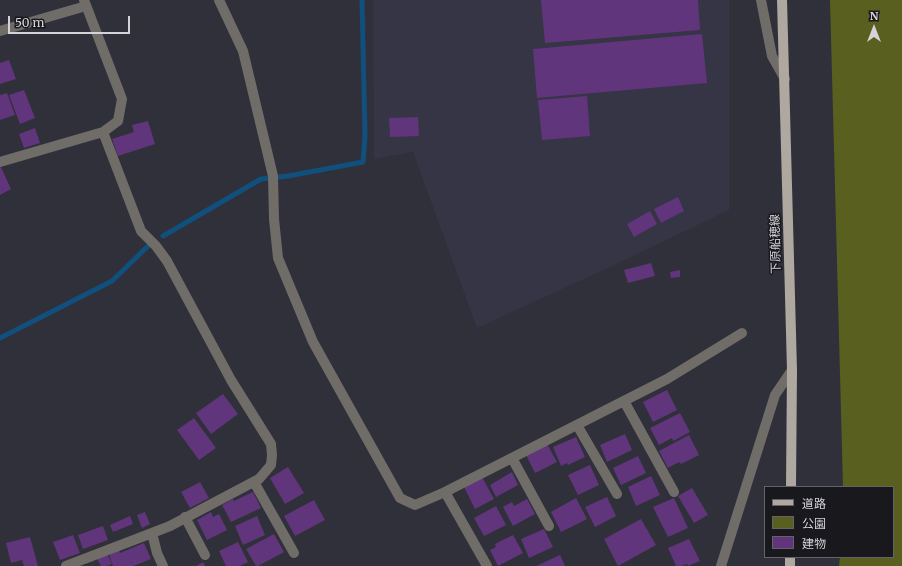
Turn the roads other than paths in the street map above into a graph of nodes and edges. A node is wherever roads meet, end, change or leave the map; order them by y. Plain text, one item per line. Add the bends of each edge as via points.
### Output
1 (219, 0) edge
2 (761, 0) edge
3 (782, 0) edge
4 (85, 3) edge
5 (0, 31) edge
6 (785, 79) junction
7 (102, 132) junction
8 (0, 162) edge
9 (742, 333) dead end
10 (792, 370) junction
11 (624, 401) junction
12 (577, 425) junction
13 (512, 458) junction
14 (254, 482) junction
15 (791, 486) edge
16 (445, 492) junction
17 (674, 492) dead end
18 (617, 494) dead end
19 (185, 517) junction
20 (549, 526) dead end
21 (152, 533) junction
22 (294, 553) dead end
23 (205, 555) dead end
24 (66, 566) edge
25 (163, 566) edge
26 (487, 566) edge
27 (721, 566) edge

1 - 16 street via 243,51 273,179 278,258 317,348 400,498 415,505
2 - 6 street via 772,56
3 - 6 main road, 下原船穂線
4 - 5 street
4 - 7 street via 122,99 118,121
6 - 10 main road, 下原船穂線
7 - 8 street
7 - 14 street via 141,232 168,261 231,380 271,444 271,465
9 - 11 street via 667,379
10 - 15 main road, 下原船穂線
10 - 27 street via 775,395
11 - 12 street
11 - 17 street
12 - 13 street
12 - 18 street
13 - 16 street
13 - 20 street
14 - 19 street
14 - 22 street
16 - 26 street
19 - 21 street
19 - 23 street
21 - 24 street
21 - 25 street

